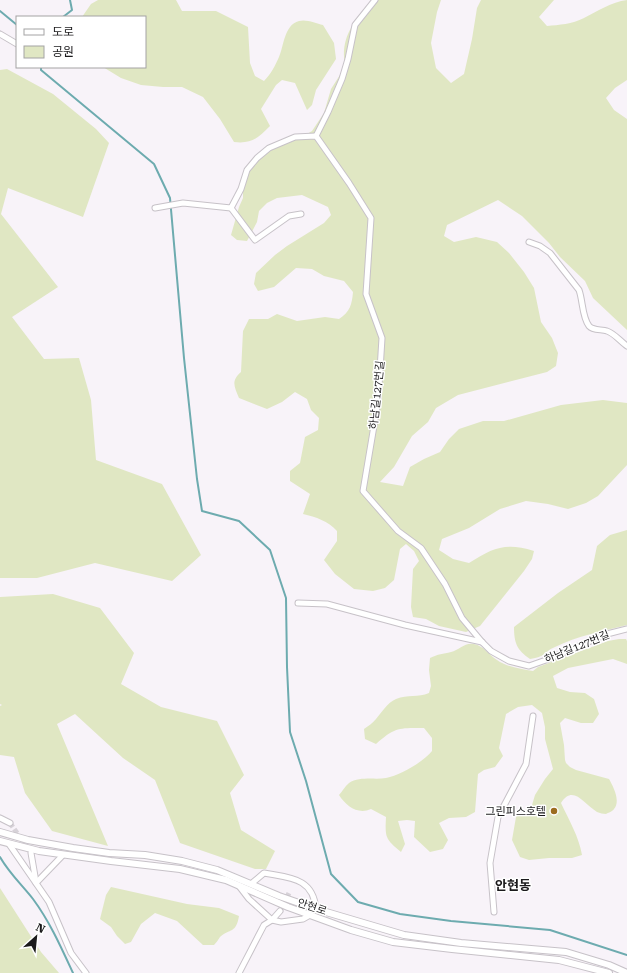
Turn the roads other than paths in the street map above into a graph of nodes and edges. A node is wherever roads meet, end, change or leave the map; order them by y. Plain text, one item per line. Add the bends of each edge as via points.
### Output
1 (375, 0) edge
2 (0, 34) edge
3 (16, 43) edge
4 (316, 136) junction
5 (155, 208) dead end
6 (231, 208) junction
7 (301, 214) dead end
8 (529, 242) dead end
9 (627, 346) edge
10 (298, 603) dead end
11 (627, 630) edge
12 (482, 642) junction
13 (533, 716) dead end
14 (0, 818) edge
15 (10, 823) tunnel mouth
16 (0, 832) edge
17 (0, 841) edge
18 (9, 844) junction
19 (31, 853) tunnel mouth
20 (63, 855) junction
21 (36, 883) junction
22 (251, 884) junction
23 (238, 885) junction
24 (316, 909) junction
25 (280, 910) tunnel mouth
26 (494, 912) dead end
27 (310, 915) junction
28 (272, 920) junction
29 (86, 973) edge
30 (239, 973) edge
31 (609, 973) edge
32 (627, 973) edge

1 - 4 street via 355,25 342,79
2 - 3 street
4 - 6 street via 295,137 269,148 257,158 248,170
4 - 12 street, 하남길127번길 via 371,218 366,294 382,338 378,402 363,491 398,531 420,548 445,584 462,618
5 - 6 street via 183,203
6 - 7 street via 255,240 289,216
8 - 9 street via 550,253 579,290 590,327 609,331
10 - 12 street via 327,604
11 - 12 street, 하남길127번길 via 607,634 529,666 509,661 491,651
13 - 26 street via 526,764 498,817 490,863
14 - 15 street
16 - 22 street, 안현로 via 73,848 182,860 217,870
17 - 18 street, 안현로
18 - 20 street, 안현로
18 - 21 street
19 - 21 street
20 - 21 street
20 - 23 street, 안현로 via 180,869
21 - 29 street via 49,902 71,954
22 - 24 street, 안현로
22 - 24 street via 264,873 299,880 315,897
23 - 27 street, 안현로
23 - 28 street
24 - 32 street, 안현로 via 404,935 566,952
25 - 28 street
27 - 28 street via 303,919 281,922
27 - 31 street, 안현로 via 393,942 559,960
28 - 30 street via 264,924

